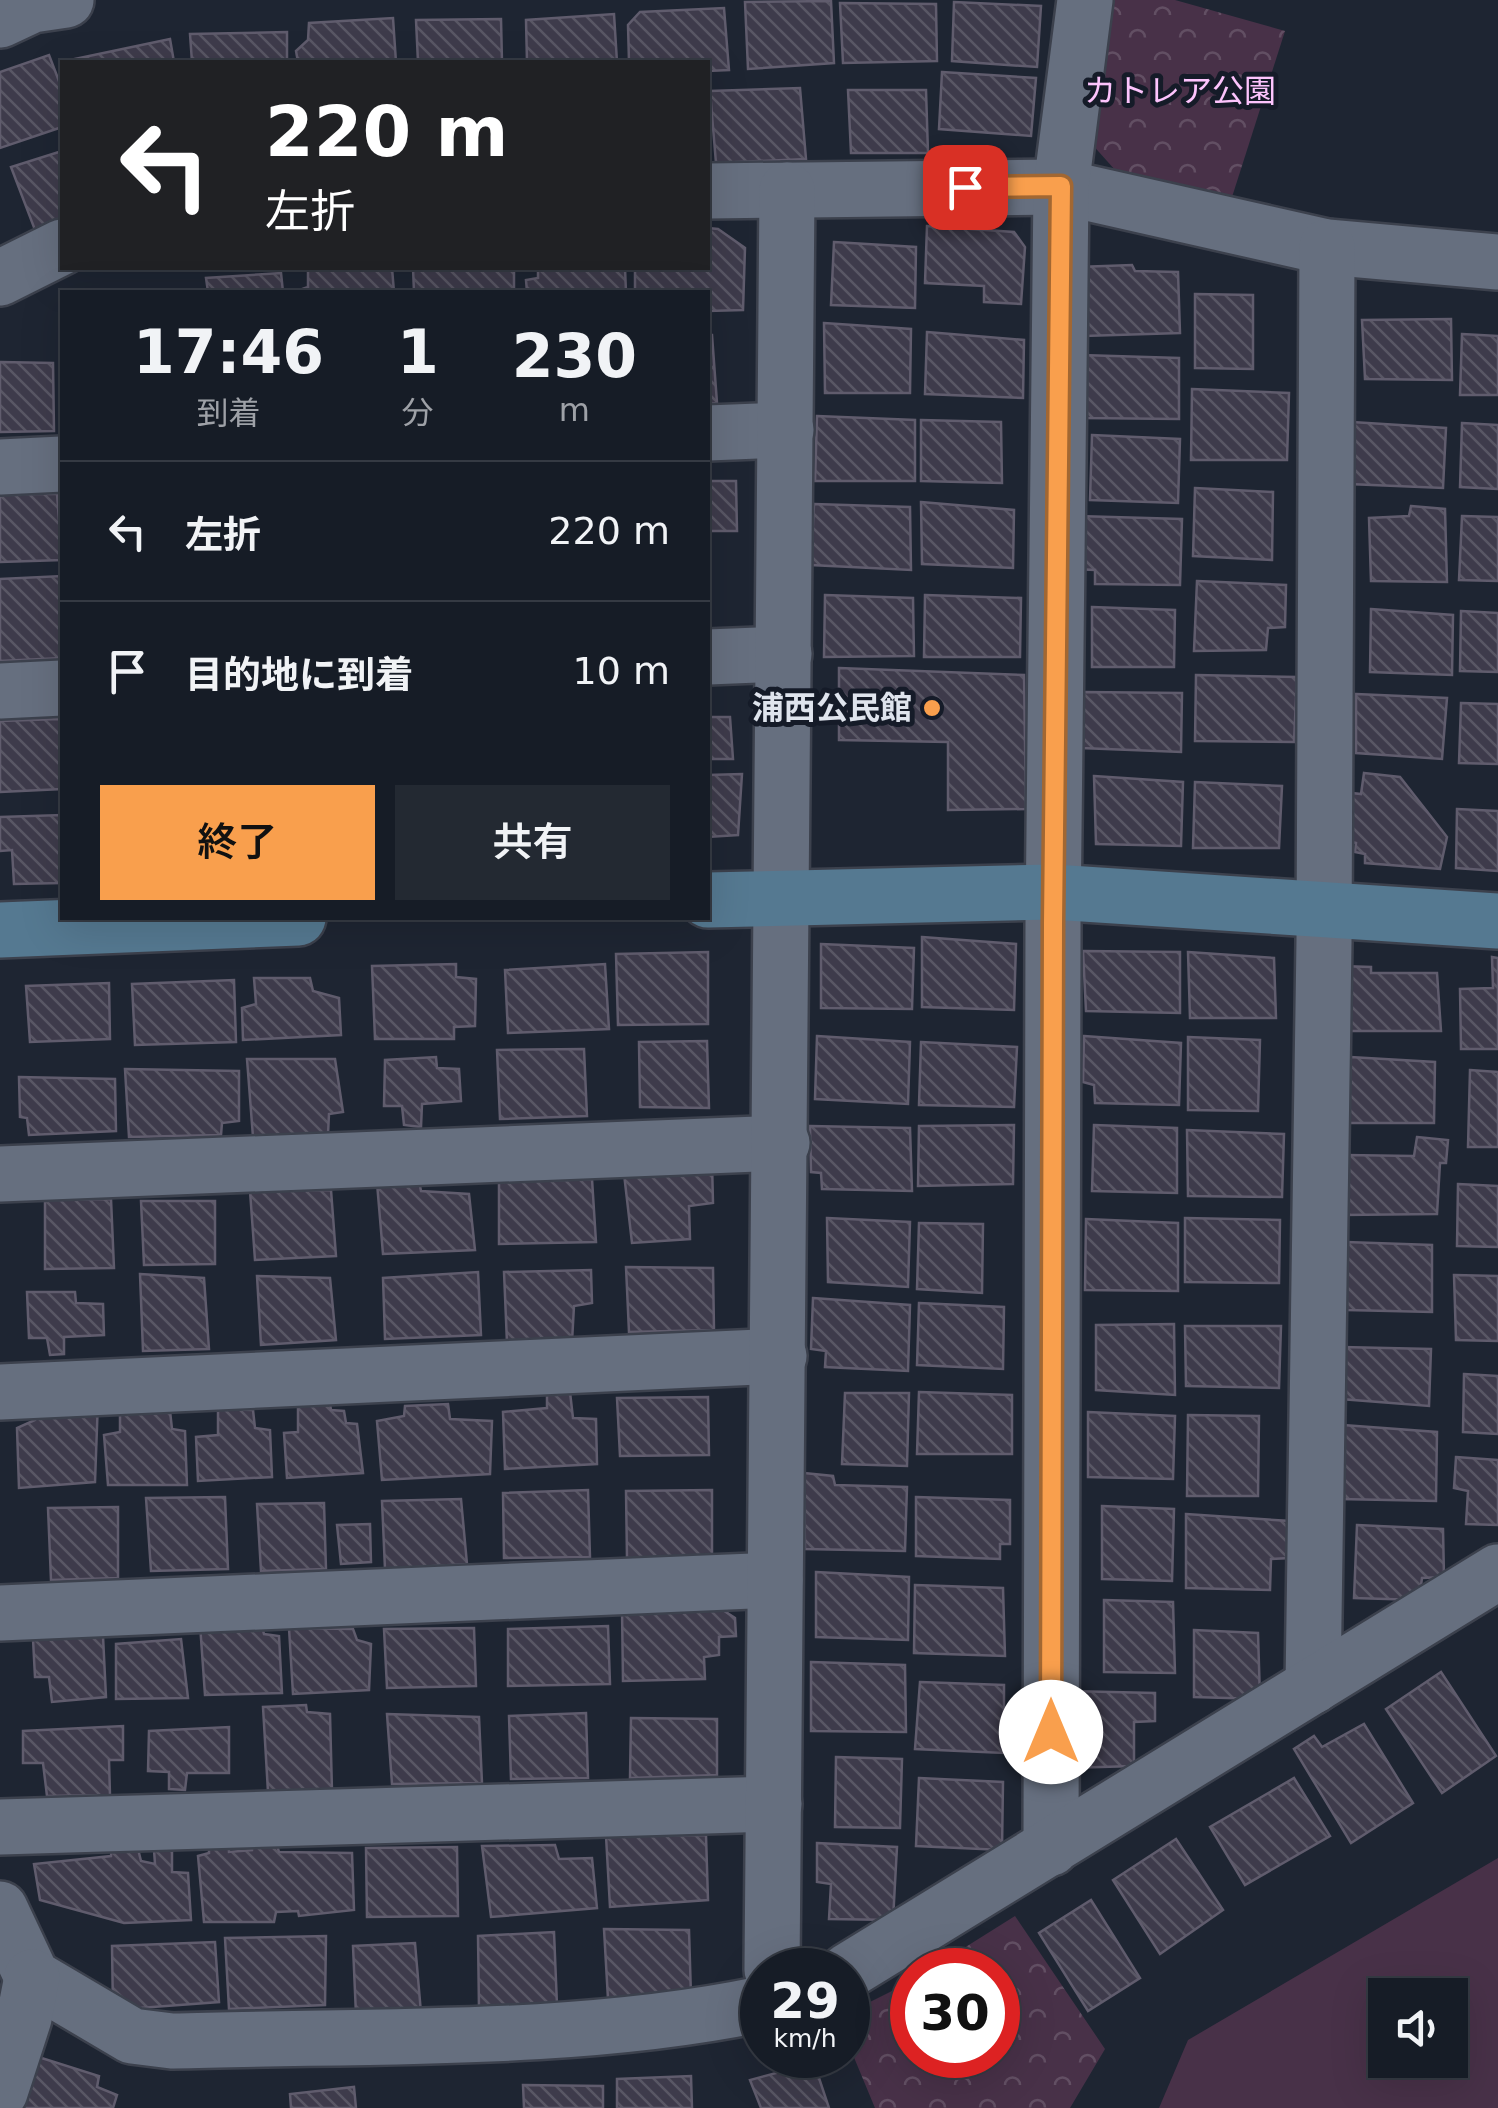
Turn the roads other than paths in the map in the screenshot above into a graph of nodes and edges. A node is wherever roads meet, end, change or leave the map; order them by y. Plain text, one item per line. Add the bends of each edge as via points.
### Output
1 (66, 0) edge
2 (1085, 0) edge
3 (0, 20) edge
4 (1061, 186) junction
5 (787, 190) junction
6 (710, 191) edge
7 (1326, 246) junction
8 (1498, 262) edge
9 (786, 430) junction
10 (710, 433) edge
11 (60, 464) edge
12 (0, 467) edge
13 (784, 654) junction
14 (710, 657) edge
15 (60, 688) edge
16 (0, 691) edge
17 (1053, 892) junction
18 (781, 897) junction
19 (710, 900) edge
20 (1324, 909) junction
21 (248, 920) edge
22 (1498, 920) edge
23 (0, 930) edge
24 (782, 1142) junction
25 (0, 1174) edge
26 (780, 1356) junction
27 (0, 1392) edge
28 (1498, 1572) edge
29 (775, 1580) junction
30 (0, 1613) edge
31 (1313, 1686) junction
32 (774, 1804) junction
33 (0, 1827) edge
34 (1051, 1848) junction
35 (0, 1909) edge
36 (772, 1948) edge
37 (870, 1958) edge
38 (32, 1977) junction
39 (740, 2009) edge
40 (0, 2092) edge

1 - 3 street via 32,5
2 - 4 street
4 - 5 street
4 - 7 street
4 - 17 street
5 - 6 street
5 - 9 street
7 - 8 street
7 - 20 street
9 - 10 street
9 - 13 street
11 - 12 street
13 - 14 street
13 - 18 street
15 - 16 street
17 - 18 street
17 - 20 street
17 - 34 street
18 - 19 street
18 - 24 street
20 - 22 street
20 - 31 street
21 - 23 street
24 - 25 street
24 - 26 street
26 - 27 street
26 - 29 street
28 - 31 street
29 - 30 street
29 - 32 street
31 - 34 street
32 - 33 street
32 - 36 street
34 - 37 street
35 - 38 street
38 - 39 street via 132,2036 172,2041 614,2026
38 - 40 street

